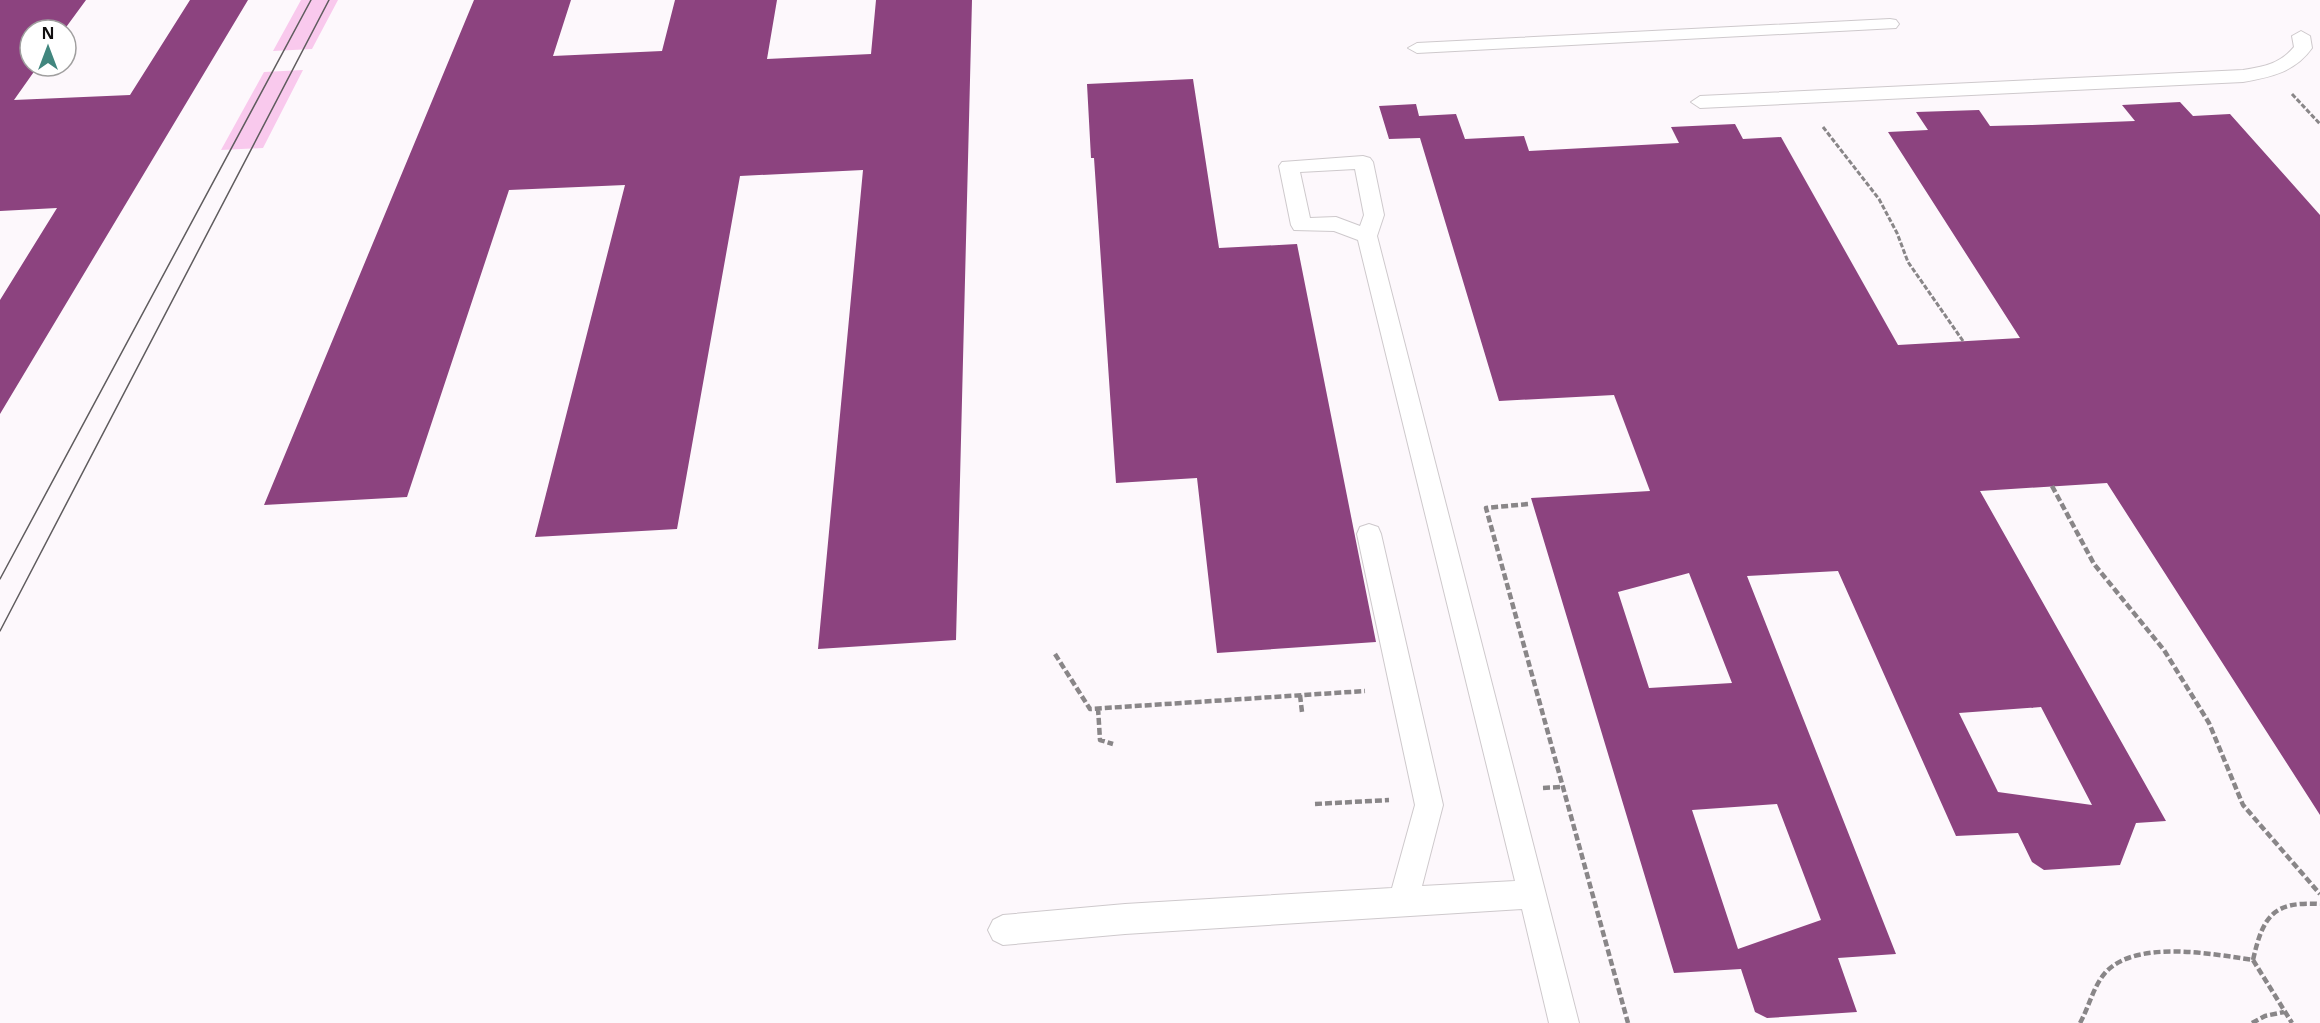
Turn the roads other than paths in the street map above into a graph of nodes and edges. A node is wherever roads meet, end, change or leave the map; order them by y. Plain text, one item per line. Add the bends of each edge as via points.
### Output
1 (1890, 24) dead end
2 (2320, 35) edge
3 (1417, 48) dead end
4 (1700, 102) dead end
5 (1367, 236) dead end
6 (1369, 534) dead end
7 (1533, 894) junction
8 (1403, 902) junction
9 (1003, 930) dead end
10 (1564, 1023) edge

1 - 3 lane
2 - 4 lane via 2293,36 2303,48 2295,60 2271,72
5 - 7 lane
6 - 8 lane via 1429,805
7 - 8 lane
7 - 10 lane
8 - 9 lane

